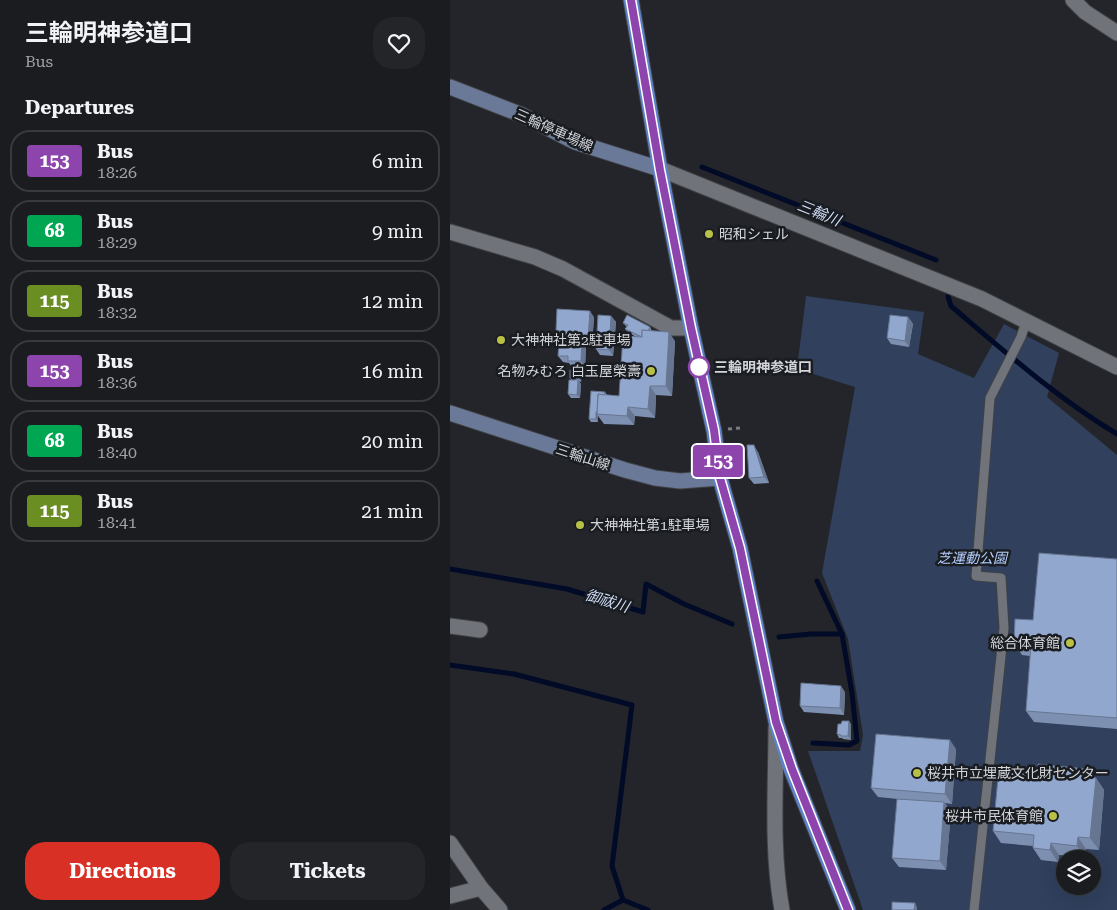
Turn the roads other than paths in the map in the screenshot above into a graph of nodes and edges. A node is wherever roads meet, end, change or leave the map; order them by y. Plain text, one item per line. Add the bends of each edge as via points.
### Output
1 (631, 0) edge
2 (1072, 0) edge
3 (1117, 33) edge
4 (450, 87) edge
5 (660, 170) junction
6 (450, 232) edge
7 (1026, 322) junction
8 (691, 328) junction
9 (1117, 367) edge
10 (450, 413) edge
11 (720, 478) junction
12 (450, 626) edge
13 (480, 630) dead end
14 (776, 723) junction
15 (450, 843) edge
16 (481, 888) junction
17 (450, 896) edge
18 (500, 910) edge
19 (782, 910) edge
20 (848, 910) edge
21 (974, 910) edge

1 - 5 highway
2 - 3 street
4 - 5 main road, 三輪停車場線 via 522,115 575,142
5 - 7 street via 982,299
5 - 8 highway
6 - 8 street via 535,257 671,328
7 - 9 street
7 - 21 lane via 990,398 976,576 1002,578 1004,628
8 - 11 highway via 714,430
10 - 11 main road, 三輪山線 via 656,478 680,481
11 - 14 highway via 740,548
12 - 13 street
14 - 19 street via 776,835
14 - 20 highway
15 - 16 street
16 - 17 street
16 - 18 street

